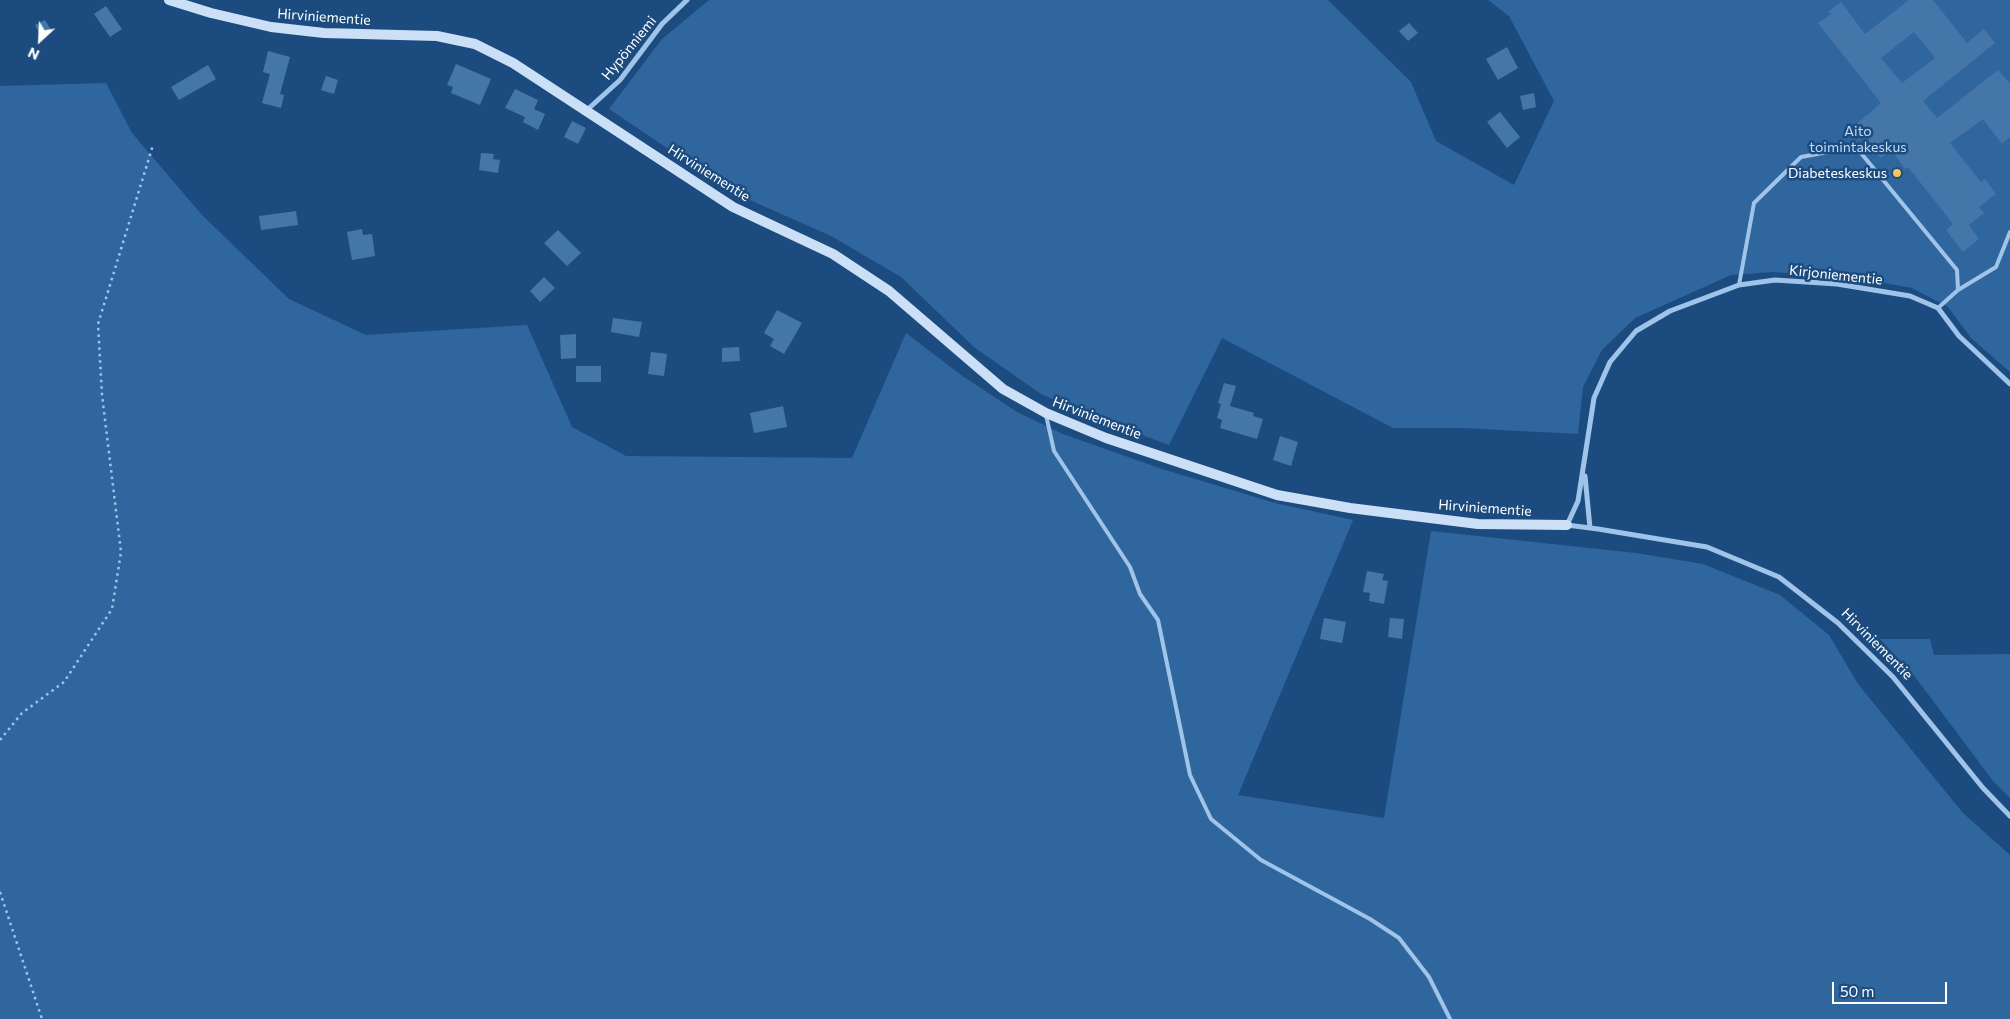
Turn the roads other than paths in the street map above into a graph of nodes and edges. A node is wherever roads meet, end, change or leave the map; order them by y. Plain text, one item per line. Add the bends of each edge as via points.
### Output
1 (169, 0) edge
2 (687, 0) edge
3 (587, 110) junction
4 (2010, 232) edge
5 (1739, 284) junction
6 (1958, 290) junction
7 (1938, 308) junction
8 (2010, 384) edge
9 (1046, 413) junction
10 (1584, 469) junction
11 (1567, 526) junction
12 (1590, 528) junction
13 (2010, 816) edge
14 (1450, 1019) edge

1 - 3 street, Hirviniementie via 271,27 324,33 436,36 476,44 513,63
2 - 3 street, Hypönniemi via 662,24 620,80
3 - 9 street, Hirviniementie via 733,207 834,254 889,291 1003,388
4 - 6 lane via 1996,267
5 - 6 lane via 1754,203 1801,156 1856,147 1957,270
5 - 7 street, Kirjoniementie via 1775,280 1837,284 1910,296
5 - 10 street, Kirjoniementie via 1670,311 1636,331 1610,362 1594,398
6 - 7 lane
7 - 8 street, Kirjoniementie via 1959,336
9 - 11 street, Hirviniementie via 1106,438 1277,495 1478,524
9 - 14 lane via 1054,451 1130,567 1140,594 1158,620 1190,775 1211,819 1261,860 1399,938 1429,977
10 - 11 street, Kirjoniementie via 1578,501
10 - 12 street, Kirjoniementie
11 - 12 street, Hirviniementie
12 - 13 street, Hirviniementie via 1707,547 1780,577 1838,623 1893,677 1983,788

